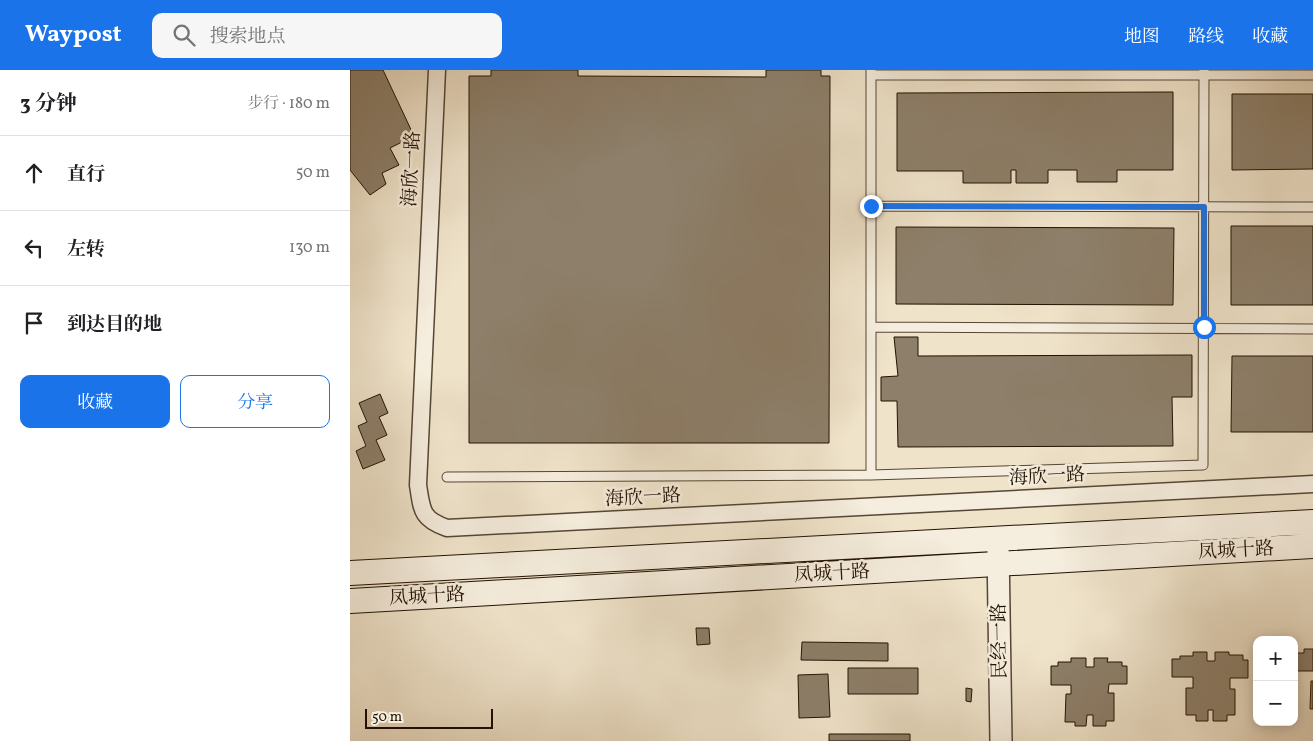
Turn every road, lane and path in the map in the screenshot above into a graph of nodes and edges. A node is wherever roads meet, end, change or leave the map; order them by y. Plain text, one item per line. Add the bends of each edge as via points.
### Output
1 (437, 70) edge
2 (1204, 72) edge
3 (871, 73) edge
4 (1313, 74) edge
5 (871, 206) junction
6 (1204, 207) junction
7 (1313, 207) edge
8 (871, 327) junction
9 (1204, 327) junction
10 (1313, 329) edge
11 (872, 475) junction
12 (447, 477) dead end
13 (1313, 484) edge
14 (1313, 522) edge
15 (997, 540) junction
16 (1313, 546) edge
17 (999, 565) junction
18 (350, 574) edge
19 (350, 601) edge
20 (1001, 741) edge

1 - 13 street, 海欣一路 via 418,485 422,509 432,523 447,528
2 - 3 lane
2 - 4 lane
2 - 6 lane
3 - 5 lane
5 - 6 lane
5 - 8 lane
6 - 7 lane
6 - 9 lane
8 - 9 lane
8 - 11 lane
9 - 10 lane
9 - 11 lane via 1203,466
11 - 12 lane
14 - 15 main road, 凤城十路
15 - 17 street, 民经一路
15 - 18 main road, 凤城十路
16 - 17 main road, 凤城十路
17 - 19 main road, 凤城十路
17 - 20 street, 民经一路

